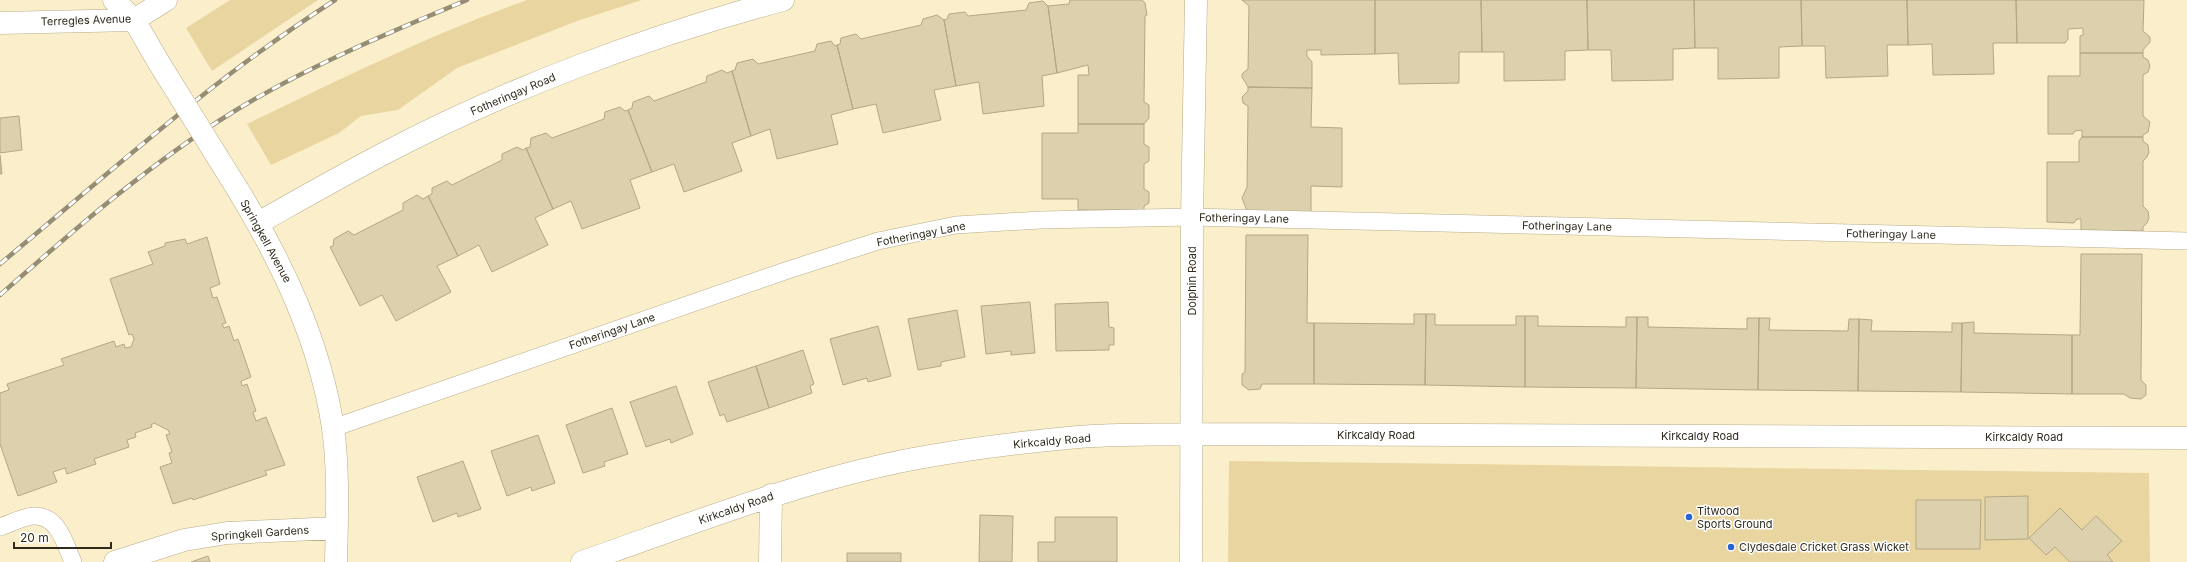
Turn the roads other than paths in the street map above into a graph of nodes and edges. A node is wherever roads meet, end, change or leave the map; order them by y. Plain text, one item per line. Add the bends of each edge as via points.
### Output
1 (114, 0) edge
2 (166, 0) edge
3 (783, 0) edge
4 (1196, 0) edge
5 (134, 20) junction
6 (0, 23) edge
7 (1192, 217) junction
8 (258, 223) junction
9 (2187, 241) edge
10 (333, 428) junction
11 (1192, 434) junction
12 (2187, 438) edge
13 (771, 495) junction
14 (0, 527) edge
15 (337, 528) junction
16 (73, 562) edge
17 (115, 562) edge
18 (336, 562) edge
19 (582, 562) edge
20 (770, 562) edge
21 (1191, 562) edge

1 - 5 street, Springkell Avenue
2 - 5 street, Terregles Avenue
3 - 8 street, Fotheringay Road via 736,12 547,79 383,154
4 - 7 street, Dolphin Road
5 - 6 street, Terregles Avenue
5 - 8 street, Springkell Avenue, bridge
7 - 9 lane, Fotheringay Lane
7 - 10 lane, Fotheringay Lane via 1041,220 956,225 878,241
7 - 11 street, Dolphin Road
8 - 10 street, Springkell Avenue via 287,277 308,330
10 - 15 street, Springkell Avenue
11 - 12 street, Kirkcaldy Road
11 - 13 street, Kirkcaldy Road via 1080,437 996,446 912,459
11 - 21 street, Dolphin Road
13 - 19 street, Kirkcaldy Road
13 - 20 street
14 - 16 lane via 33,516 48,519 59,529
15 - 17 street, Springkell Gardens via 227,532 184,540
15 - 18 street, Springkell Avenue

